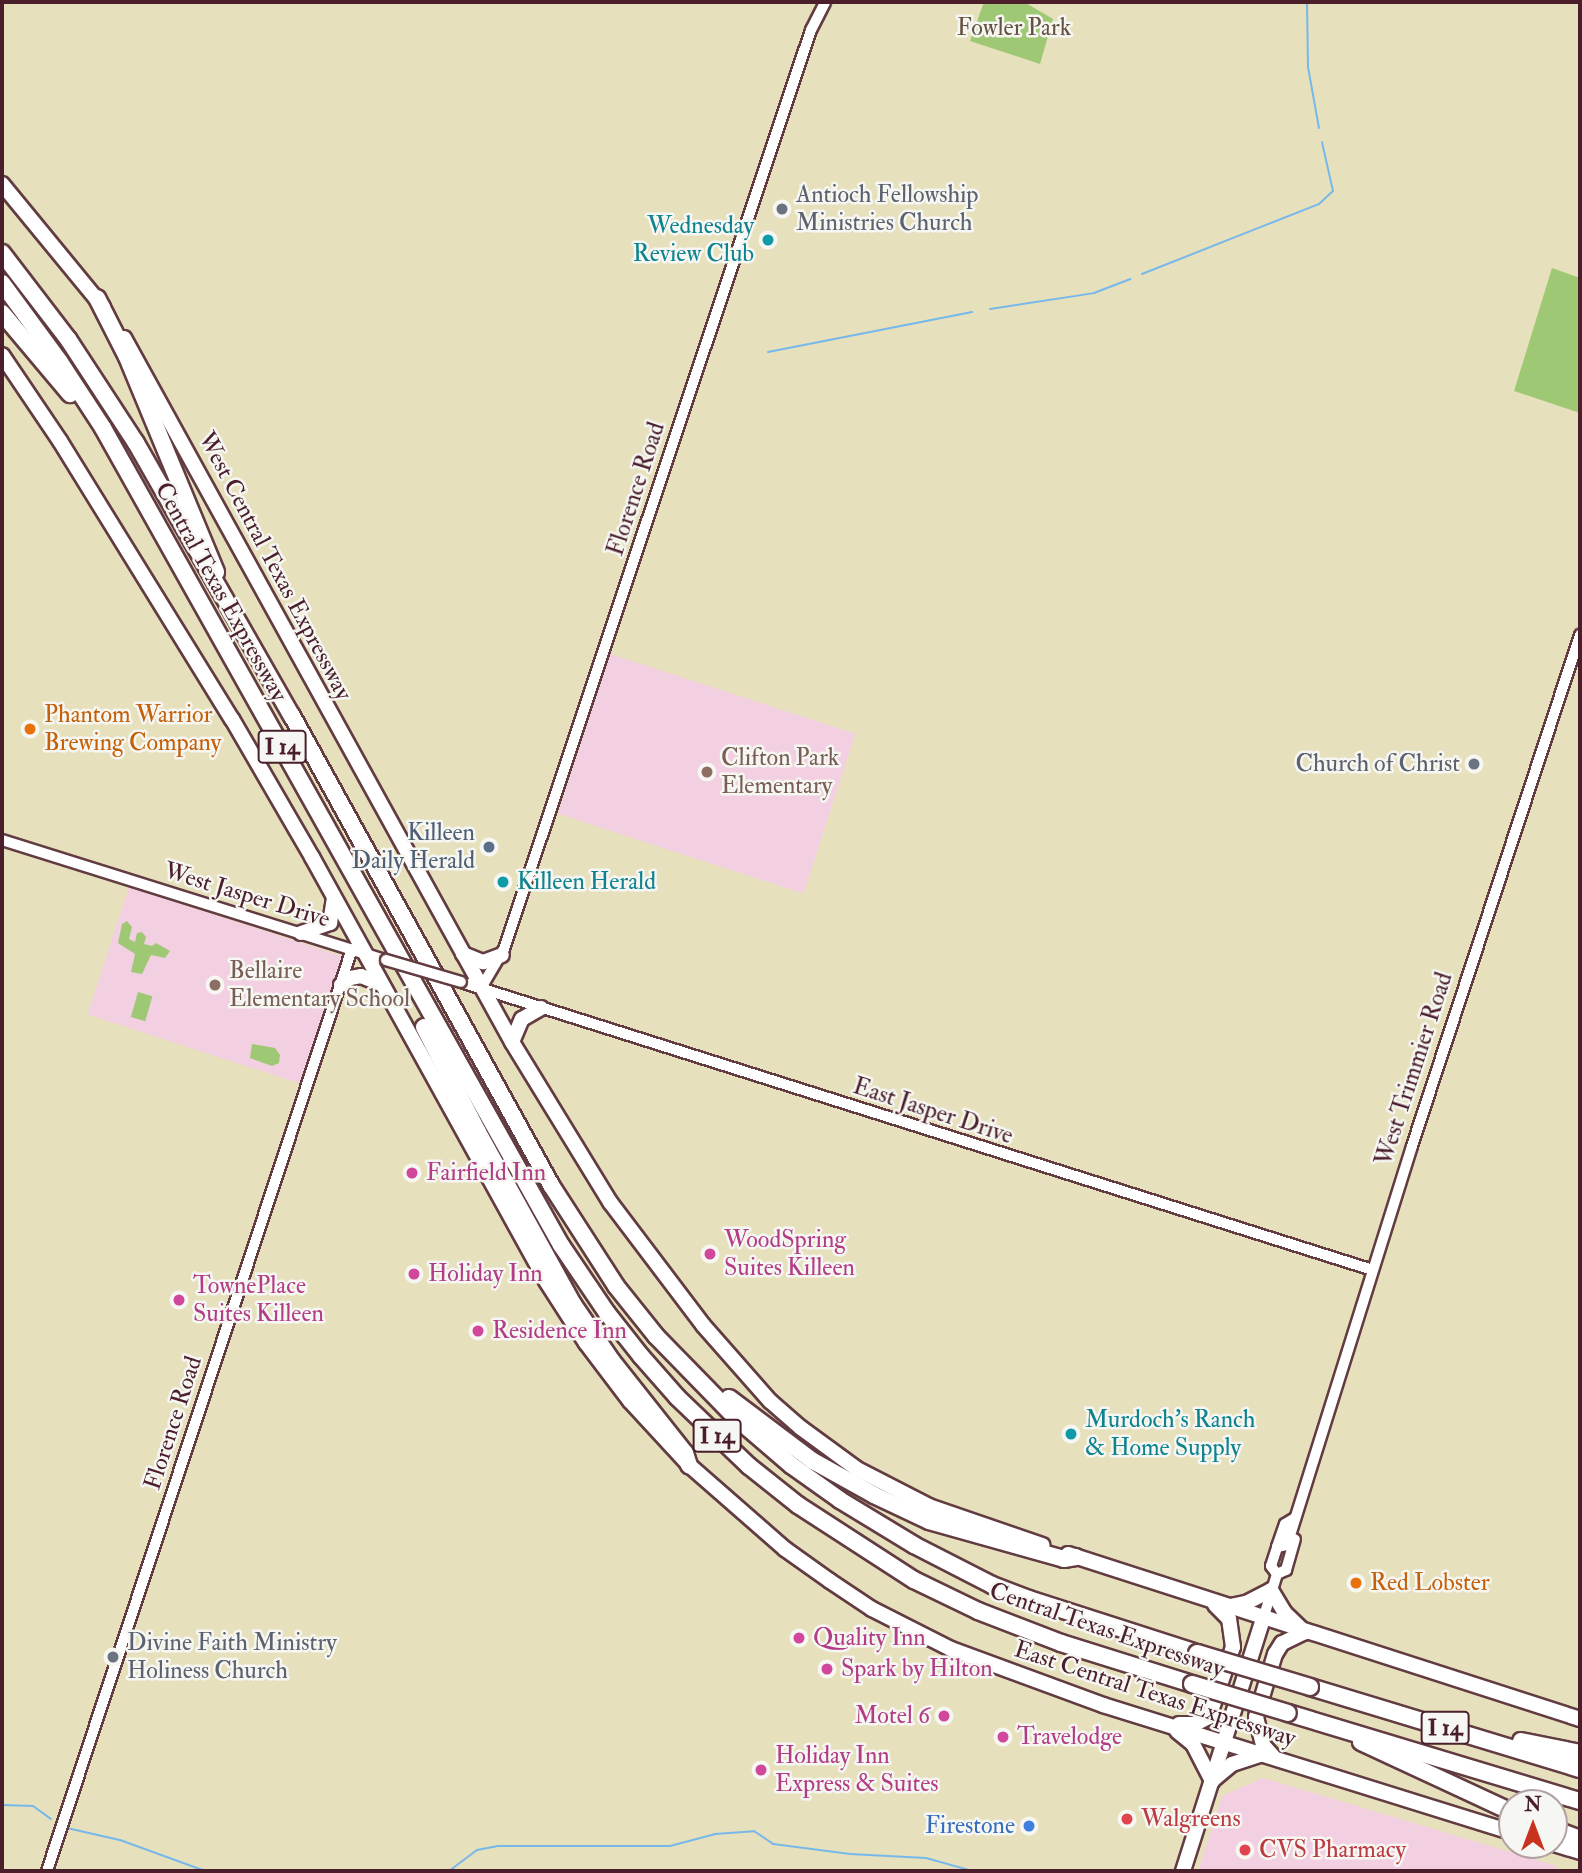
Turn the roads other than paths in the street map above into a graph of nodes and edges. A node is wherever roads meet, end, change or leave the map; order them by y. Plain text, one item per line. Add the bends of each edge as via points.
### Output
1 (825, 2) edge
2 (2, 184) edge
3 (2, 253) edge
4 (2, 283) edge
5 (97, 298) junction
6 (2, 313) edge
7 (2, 355) edge
8 (103, 428) junction
9 (229, 611) junction
10 (1580, 635) edge
11 (2, 840) edge
12 (334, 898) junction
13 (301, 933) junction
14 (358, 951) junction
15 (463, 954) junction
16 (502, 955) junction
17 (381, 984) junction
18 (341, 985) junction
19 (481, 988) junction
20 (415, 989) junction
21 (541, 1008) junction
22 (512, 1042) junction
23 (1373, 1270) junction
24 (656, 1336) junction
25 (689, 1465) junction
26 (1295, 1518) junction
27 (1076, 1557) junction
28 (1277, 1574) junction
29 (1271, 1590) junction
30 (1208, 1601) junction
31 (1223, 1606) junction
32 (1264, 1619) junction
33 (1305, 1632) junction
34 (1580, 1719) edge
35 (1321, 1722) junction
36 (1167, 1724) junction
37 (1456, 1731) junction
38 (1225, 1742) junction
39 (1580, 1753) edge
40 (1269, 1755) junction
41 (1580, 1769) edge
42 (1212, 1781) junction
43 (1580, 1801) edge
44 (1498, 1805) edge
45 (1498, 1828) edge
46 (47, 1871) edge
47 (1183, 1871) edge

1 - 16 street, Florence Road via 811,30
2 - 5 main road, West Central Texas Expressway
3 - 9 highway, Central Texas Expressway / I 14 via 107,397
4 - 8 highway, Central Texas Expressway / I 14
5 - 9 highway via 127,357 211,556
5 - 15 main road, West Central Texas Expressway via 148,377
6 - 8 highway
7 - 12 main road via 232,719
8 - 20 highway, Central Texas Expressway / I 14
9 - 24 highway, Central Texas Expressway / I 14 via 292,716 551,1185 616,1286
10 - 23 street, West Trimmier Road
11 - 13 street, West Jasper Drive
12 - 13 main road via 330,923
12 - 14 main road
13 - 14 street, West Jasper Drive
14 - 17 main road, East Central Texas Expressway
14 - 18 street, Florence Road
14 - 19 street, West Jasper Drive, bridge
15 - 16 main road via 483,961
15 - 19 main road, West Central Texas Expressway
16 - 19 street, Florence Road
17 - 18 main road via 361,976
17 - 25 main road, East Central Texas Expressway via 546,1281 630,1401
18 - 46 street, Florence Road
19 - 21 street, East Jasper Drive
19 - 22 main road
20 - 25 highway via 414,1006 573,1304 685,1452
20 - 35 highway, Central Texas Expressway / I 14, bridge via 561,1245 599,1301 659,1377 749,1465 798,1505 914,1580 978,1611 1061,1643
21 - 22 main road via 522,1020
21 - 23 street, East Jasper Drive
22 - 27 main road via 610,1202 703,1325 770,1401 845,1461 888,1487 966,1521
23 - 26 street, West Trimmier Road
24 - 27 highway via 678,1348 768,1429 874,1495 929,1521 986,1539 1064,1559
24 - 37 highway, Central Texas Expressway / I 14, bridge via 735,1417 791,1465 914,1545 992,1585
25 - 36 main road, East Central Texas Expressway via 785,1549 889,1618 1008,1671
26 - 28 street, West Trimmier Road via 1298,1528 1286,1570
26 - 28 street, West Trimmier Road via 1285,1524 1277,1547 1271,1566
27 - 30 main road
28 - 29 street, West Trimmier Road
29 - 31 main road via 1246,1603
29 - 32 street, West Trimmier Road
29 - 33 main road via 1285,1613
30 - 31 main road
30 - 36 main road via 1224,1611 1233,1632 1233,1647 1214,1710 1195,1724
31 - 32 main road
32 - 33 main road
32 - 38 main road, West Trimmier Road
33 - 34 main road
33 - 40 main road via 1282,1643 1275,1654 1256,1717
35 - 43 highway, Central Texas Expressway / I 14
35 - 44 highway
36 - 38 main road, East Central Texas Expressway
36 - 42 main road via 1193,1744
37 - 39 highway via 1471,1730
37 - 41 highway, Central Texas Expressway / I 14
38 - 40 main road, East Central Texas Expressway
38 - 42 main road, West Trimmier Road
40 - 42 main road via 1232,1764
40 - 45 main road, East Central Texas Expressway
42 - 47 main road, West Trimmier Road

